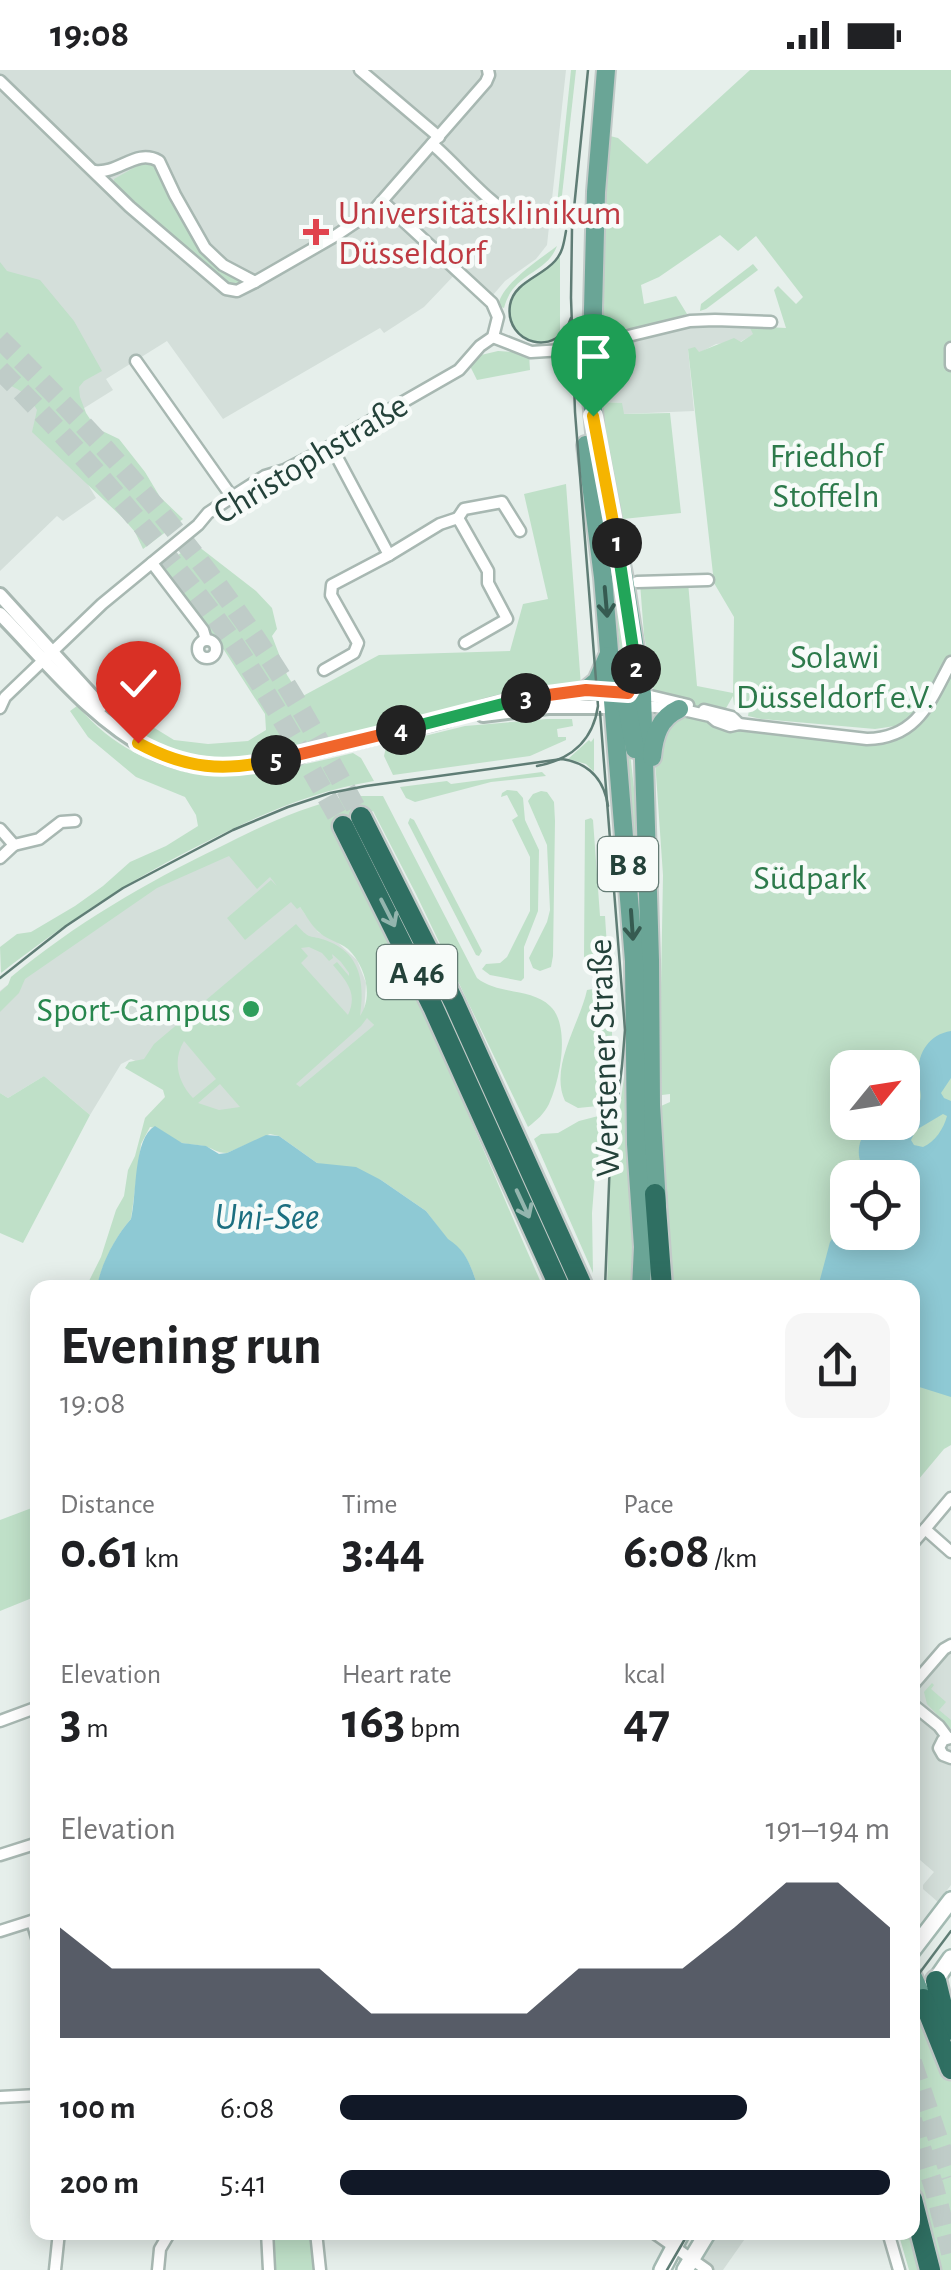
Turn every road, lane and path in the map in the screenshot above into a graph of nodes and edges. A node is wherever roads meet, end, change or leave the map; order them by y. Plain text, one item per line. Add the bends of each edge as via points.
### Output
1 (360, 70) edge
2 (488, 70) edge
3 (596, 70) edge
4 (606, 70) edge
5 (0, 81) edge
6 (436, 140) junction
7 (95, 171) junction
8 (383, 202) junction
9 (531, 215) dead end
10 (255, 282) junction
11 (771, 322) dead end
12 (493, 337) junction
13 (578, 348) junction
14 (951, 348) edge
15 (135, 365) dead end
16 (951, 365) edge
17 (332, 446) junction
18 (232, 497) junction
19 (458, 518) junction
20 (614, 525) junction
21 (520, 531) dead end
22 (389, 554) junction
23 (152, 562) junction
24 (708, 580) dead end
25 (637, 582) junction
26 (0, 595) edge
27 (0, 614) edge
28 (206, 640) dead end
29 (465, 643) dead end
30 (610, 651) junction
31 (49, 656) junction
32 (951, 662) edge
33 (637, 665) junction
34 (324, 670) dead end
35 (586, 690) junction
36 (627, 700) junction
37 (0, 708) edge
38 (679, 709) junction
39 (711, 714) junction
40 (446, 719) junction
41 (644, 769) junction
42 (75, 821) dead end
43 (0, 828) edge
44 (14, 845) junction
45 (0, 858) edge
46 (655, 1194) joint
47 (550, 1214) junction
48 (556, 1280) edge
49 (579, 1280) edge
50 (586, 1280) edge
51 (641, 1280) edge
52 (664, 1280) edge
53 (951, 1498) edge
54 (925, 1529) junction
55 (920, 1535) edge
56 (951, 1552) edge
57 (951, 1645) edge
58 (920, 1677) edge
59 (30, 1710) edge
60 (920, 1711) edge
61 (0, 1720) edge
62 (949, 1738) edge
63 (951, 1758) edge
64 (30, 1846) edge
65 (0, 1856) edge
66 (951, 1900) edge
67 (30, 1921) edge
68 (0, 1930) edge
69 (920, 1935) edge
70 (951, 1958) edge
71 (936, 1981) junction
72 (920, 1996) edge
73 (920, 2008) edge
74 (951, 2042) edge
75 (951, 2068) edge
76 (30, 2095) edge
77 (0, 2097) edge
78 (920, 2231) edge
79 (57, 2240) edge
80 (165, 2240) edge
81 (267, 2240) edge
82 (317, 2240) edge
83 (890, 2240) edge
84 (684, 2252) edge
85 (55, 2270) edge
86 (158, 2270) edge
87 (269, 2270) edge
88 (320, 2270) edge
89 (662, 2270) edge
90 (675, 2270) edge
91 (707, 2270) edge
92 (899, 2270) edge
93 (930, 2270) edge

1 - 6 street
2 - 6 street via 486,82
3 - 13 main road, B 8
4 - 13 main road, B 8
5 - 7 street
6 - 8 street
6 - 9 street via 463,175 510,215
7 - 10 street via 226,289
7 - 10 street via 141,156 159,160 206,248
8 - 10 street
8 - 12 street via 495,306
11 - 13 street via 690,322
12 - 13 street via 530,352
12 - 17 street, Christophstraße via 452,375
13 - 20 main road, Werstener Straße / B 8
13 -> 30 main road, Werstener Straße / B 8
14 - 16 street
15 - 18 street
17 - 18 street, Christophstraße
17 - 22 street
18 - 23 street, Christophstraße
19 - 21 street via 464,509 502,502
19 - 22 street
19 - 29 street via 507,618
20 - 25 street, Werstener Straße
20 - 33 main road, Werstener Straße / B 8
22 - 34 street via 332,585 331,595 358,643 354,653
23 - 28 street
23 - 31 street, Christophstraße
24 - 25 street
25 - 33 street, Werstener Straße
26 - 31 street
27 - 31 street
30 - 35 main road
30 - 36 main road, Werstener Straße / B 8
31 - 37 street, Christophstraße
31 - 40 street via 117,728 168,758 203,767 253,766
32 - 39 street via 922,714 892,736 738,724
33 - 36 main road, Werstener Straße / B 8
35 - 36 street
35 - 40 street
36 - 38 street
36 - 39 street via 682,703
36 - 40 street
36 - 41 main road, Werstener Straße / B 8
36 -> 51 main road, Werstener Straße / B 8
38 - 39 street
38 - 41 main road via 661,724 652,762
41 - 46 main road, Werstener Straße / B 8
42 - 44 street
43 - 44 street
44 - 45 street
46 - 52 highway
47 -> 48 highway, A 46 via 454,1002 352,821
47 - 49 highway, A 46
47 - 50 highway
53 - 54 street
54 - 55 street
54 - 56 street
57 - 58 street
59 - 61 street
60 - 62 street
62 - 63 street via 940,1748
64 - 65 street
66 - 69 main road
67 - 68 street
70 - 71 main road
71 - 72 main road
71 - 74 highway
73 - 75 highway
76 - 77 street
78 - 93 highway
79 - 85 street
80 - 86 street
81 - 87 street
82 - 88 street
83 - 92 street
84 - 89 main road
84 - 90 main road
84 - 91 street

